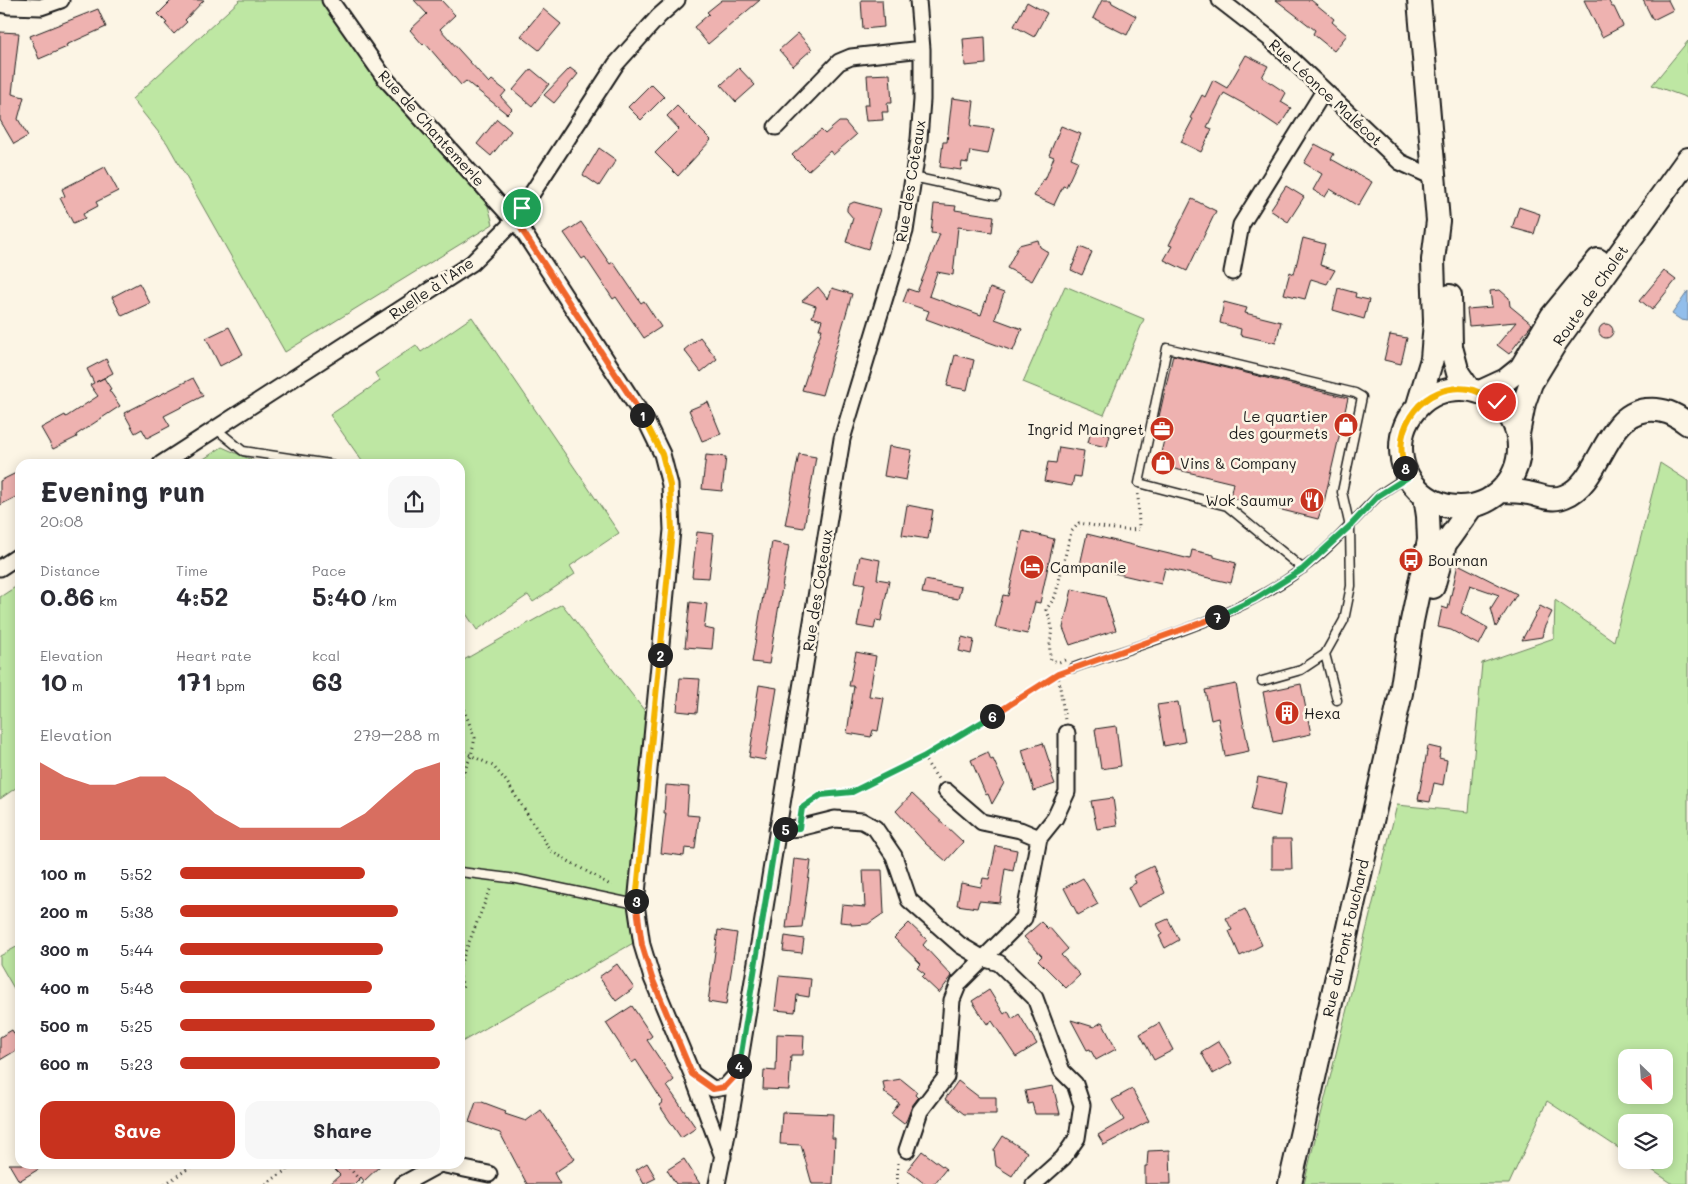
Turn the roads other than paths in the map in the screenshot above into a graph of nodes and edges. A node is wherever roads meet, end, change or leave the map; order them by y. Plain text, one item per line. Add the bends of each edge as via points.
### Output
1 (61, 0) edge
2 (330, 0) edge
3 (677, 0) edge
4 (918, 0) edge
5 (1220, 0) edge
6 (1419, 0) edge
7 (0, 4) edge
8 (922, 49) junction
9 (1324, 91) junction
10 (776, 127) dead end
11 (1685, 162) edge
12 (913, 177) junction
13 (1435, 178) junction
14 (996, 195) dead end
15 (514, 221) junction
16 (1438, 221) junction
17 (1232, 272) dead end
18 (1474, 390) junction
19 (1418, 405) junction
20 (1688, 424) edge
21 (215, 428) junction
22 (1518, 434) junction
23 (168, 459) edge
24 (297, 459) edge
25 (1518, 459) junction
26 (1408, 477) junction
27 (1501, 491) junction
28 (1424, 496) junction
29 (1545, 498) junction
30 (1472, 506) junction
31 (1350, 526) junction
32 (15, 558) edge
33 (0, 568) edge
34 (1303, 569) junction
35 (1325, 654) junction
36 (1074, 668) road end
37 (1262, 681) dead end
38 (1401, 693) junction
39 (1337, 700) dead end
40 (1067, 732) road end
41 (946, 791) road end
42 (777, 830) junction
43 (1039, 838) junction
44 (465, 873) edge
45 (636, 904) junction
46 (982, 958) junction
47 (738, 1073) junction
48 (692, 1074) junction
49 (700, 1097) junction
50 (732, 1110) junction
51 (907, 1150) road end
52 (722, 1157) junction
53 (431, 1169) edge
54 (464, 1169) edge
55 (489, 1174) dead end
56 (403, 1184) edge
57 (717, 1184) edge
58 (1034, 1184) edge
59 (1290, 1184) edge

1 - 7 street via 41,7
2 - 15 street, Rue de Chantemerle via 384,77
3 - 15 street, Ruelle à l'Ane via 616,64
4 - 8 street, Rue des Coteaux
5 - 9 street, Rue Léonce Malécot via 1269,38
6 - 13 main road
8 - 10 street via 851,57 839,62
8 - 12 street, Rue des Coteaux via 922,100
9 - 13 street, Rue Léonce Malécot via 1400,162
9 - 17 street via 1241,225
11 - 18 main road, Route de Cholet via 1552,316 1521,368 1506,380
11 - 22 main road, Route de Cholet via 1556,342 1531,383
12 - 14 lane
12 - 42 street, Rue des Coteaux via 905,231 842,439
13 - 16 main road
15 - 21 street, Ruelle à l'Ane via 472,263
15 - 45 street, Rue de Chantemerle via 646,422 662,454 670,485 672,530
16 - 18 main road via 1448,260 1451,347 1458,373
16 - 19 main road via 1432,260 1435,322 1432,359
18 - 19 main road via 1450,389 1433,394
18 - 22 main road via 1497,402 1510,416
19 - 26 main road via 1407,420 1401,439 1401,458
20 - 29 main road via 1658,409 1638,411 1620,423 1579,489 1563,497
21 - 23 street, Ruelle à l'Ane
21 - 24 lane via 243,451
22 - 25 main road
25 - 27 main road via 1512,476
25 - 29 main road
26 - 28 main road
26 - 31 lane via 1378,496
27 - 29 main road
27 - 30 main road
28 - 30 main road via 1447,506
28 - 38 main road, Rue du Pont Fouchard via 1429,540
30 - 38 main road, Rue du Pont Fouchard via 1445,544
31 - 34 lane
31 - 34 lane via 1342,492 1362,397 1167,348 1139,483 1227,506
31 - 35 lane via 1351,586 1344,620
32 - 33 street
34 - 36 lane via 1255,599 1215,618
35 - 37 lane via 1301,670
35 - 39 lane
38 - 59 main road, Rue du Pont Fouchard
40 - 43 street via 1068,792 1055,818
41 - 43 street via 982,822 1020,830
42 - 46 street via 835,819 862,821 876,828 894,856 909,900 960,946
42 - 47 street, Rue des Coteaux
43 - 46 street via 1024,918
44 - 45 lane via 517,879
45 - 48 street, Rue de Chantemerle via 642,945 652,978
46 - 51 street via 959,983 952,1000 946,1077 920,1111
46 - 58 street via 1000,963 1035,998 1062,1071 1075,1084 1082,1105 1077,1138 1063,1158
47 - 48 street via 725,1087 713,1089
47 - 50 street, Rue des Coteaux
48 - 49 street, Rue de Chantemerle
48 - 50 street, Rue de Chantemerle via 709,1093
49 - 50 street via 722,1114
49 - 52 street, Rue de Chantemerle
50 - 52 street, Rue des Coteaux
52 - 57 street, Rue des Coteaux
53 - 56 street
54 - 55 street

